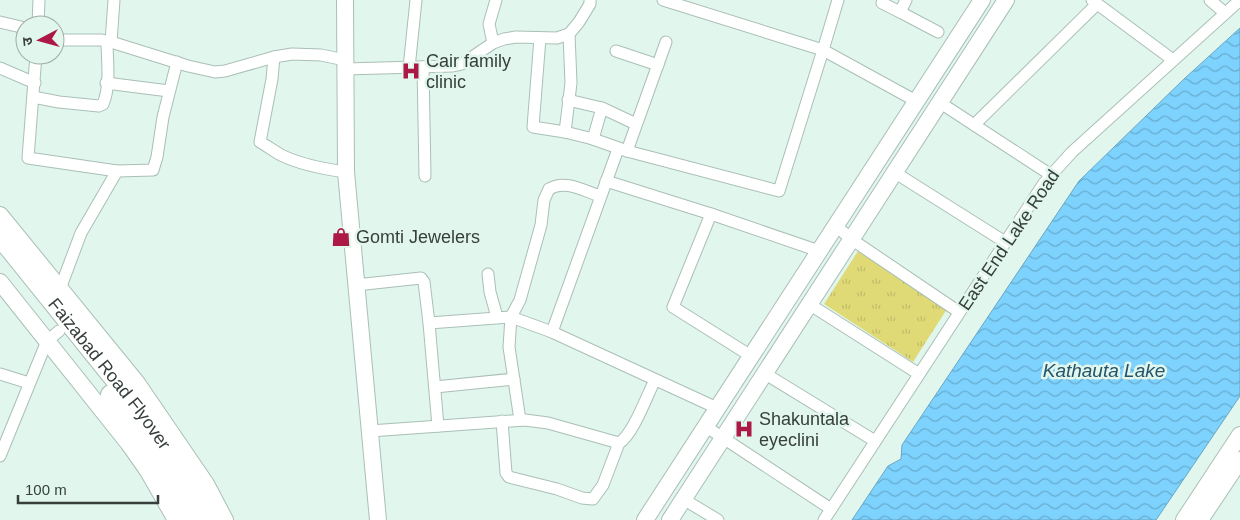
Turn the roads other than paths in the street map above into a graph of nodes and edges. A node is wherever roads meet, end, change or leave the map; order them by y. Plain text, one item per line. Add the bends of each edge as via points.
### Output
1 (39, 0) edge
2 (114, 0) edge
3 (345, 0) edge
4 (416, 0) edge
5 (496, 0) edge
6 (590, 0) edge
7 (663, 0) edge
8 (838, 0) edge
9 (906, 0) edge
10 (982, 0) edge
11 (1006, 0) edge
12 (1210, 0) edge
13 (1240, 0) edge
14 (1095, 2) edge
15 (882, 3) dead end
16 (900, 12) junction
17 (1225, 13) junction
18 (38, 15) edge
19 (0, 22) edge
20 (15, 26) edge
21 (938, 32) dead end
22 (568, 34) junction
23 (540, 38) junction
24 (65, 40) edge
25 (109, 42) junction
26 (666, 42) dead end
27 (493, 43) junction
28 (822, 50) junction
29 (616, 51) dead end
30 (274, 57) junction
31 (1173, 60) junction
32 (177, 62) junction
33 (345, 64) junction
34 (35, 65) edge
35 (658, 66) junction
36 (423, 67) junction
37 (0, 68) edge
38 (409, 68) junction
39 (34, 83) junction
40 (106, 83) junction
41 (169, 91) junction
42 (34, 97) junction
43 (568, 100) junction
44 (916, 101) junction
45 (939, 102) junction
46 (602, 108) junction
47 (636, 124) junction
48 (974, 125) junction
49 (565, 132) junction
50 (592, 139) junction
51 (622, 150) junction
52 (117, 171) junction
53 (346, 172) junction
54 (894, 172) junction
55 (1051, 175) junction
56 (425, 176) dead end
57 (606, 181) junction
58 (600, 196) junction
59 (711, 214) junction
60 (835, 225) junction
61 (3, 234) edge
62 (851, 239) junction
63 (1005, 242) junction
64 (819, 251) junction
65 (488, 274) dead end
66 (0, 282) edge
67 (356, 285) junction
68 (60, 289) junction
69 (809, 304) junction
70 (959, 312) junction
71 (497, 317) junction
72 (511, 317) junction
73 (429, 323) junction
74 (552, 332) junction
75 (53, 336) junction
76 (751, 356) junction
77 (0, 374) edge
78 (764, 374) junction
79 (919, 374) junction
80 (514, 378) junction
81 (655, 380) junction
82 (29, 383) junction
83 (435, 387) junction
84 (717, 408) junction
85 (520, 420) junction
86 (502, 421) junction
87 (438, 426) junction
88 (705, 426) junction
89 (370, 431) junction
90 (1240, 435) edge
91 (722, 438) junction
92 (875, 441) junction
93 (619, 443) junction
94 (0, 456) edge
95 (1240, 460) edge
96 (683, 499) junction
97 (831, 509) junction
98 (176, 520) edge
99 (194, 520) edge
100 (210, 520) edge
101 (225, 520) edge
102 (378, 520) edge
103 (645, 520) edge
104 (670, 520) edge
105 (718, 520) edge
106 (824, 520) edge
107 (1184, 520) edge
108 (1200, 520) edge

1 - 18 street
2 - 25 street
3 - 33 street
4 - 38 street
5 - 27 street via 489,24
6 - 22 street via 579,22
7 - 28 street
8 - 28 street
9 - 16 street
10 - 44 street
11 - 45 street
12 - 17 street
13 - 17 street, East End Lake Road
14 - 31 street
14 - 48 street
15 - 16 street
16 - 21 street
17 - 31 street, East End Lake Road
19 - 20 street
22 - 23 street
22 - 43 street via 571,83
23 - 27 street via 516,37
23 - 49 street via 533,127
24 - 25 street
25 - 32 street
25 - 40 street
26 - 35 street
27 - 36 street via 462,64
28 - 44 street
28 - 51 street via 779,191
29 - 35 street
30 - 32 street via 215,72
30 - 33 street via 304,54
30 - 53 street via 260,142 296,161
31 - 55 street, East End Lake Road
32 - 41 street
33 - 38 street
33 - 53 street
34 - 39 street
35 - 47 street
36 - 38 street
36 - 56 street
37 - 39 street
39 - 42 street
40 - 41 street
40 - 42 street via 105,99 98,106
41 - 52 street via 153,170
42 - 52 street via 28,158
43 - 46 street
43 - 49 street
44 - 60 street
45 - 48 street
45 - 54 street
46 - 47 street
46 - 50 street
47 - 51 street
48 - 55 street
49 - 50 street
50 - 51 street
51 - 57 street
52 - 68 street via 81,233
53 - 67 street
54 - 62 street
54 - 63 street
55 - 63 street, East End Lake Road
57 - 58 street
57 - 59 street
58 - 72 street via 572,186 560,185 549,189 520,300
58 - 74 street
59 - 64 street
59 - 76 street via 673,307
60 - 62 street
60 - 64 street
61 - 68 street
61 - 75 highway
61 - 100 highway, Faizabad Road Flyover via 140,410 182,470
62 - 69 street
62 - 70 street
63 - 70 street, East End Lake Road
64 - 76 street
65 - 71 street
66 - 75 street
67 - 73 street via 421,278
67 - 89 street
68 - 101 street via 137,383 206,484
69 - 78 street
69 - 79 street
70 - 79 street, East End Lake Road
71 - 72 street
71 - 73 street
72 - 74 street
72 - 80 street via 509,347
73 - 83 street
74 - 81 street
75 - 82 street
75 - 98 street via 148,471
75 - 99 highway via 121,408 172,480
76 - 84 street
77 - 82 street
78 - 91 street
78 - 92 street
79 - 92 street, East End Lake Road
80 - 83 street
80 - 85 street
81 - 84 street
81 - 93 street via 625,439
82 - 94 street
83 - 87 street
84 - 88 street
85 - 86 street
85 - 93 street via 548,423
86 - 87 street
86 - 93 street via 509,477 582,498 593,499 603,485
87 - 89 street
88 - 91 street
88 - 103 street
89 - 102 street
90 - 107 street
91 - 96 street
91 - 97 street
92 - 97 street, East End Lake Road
95 - 108 street
96 - 104 street
96 - 105 street
97 - 106 street, East End Lake Road

